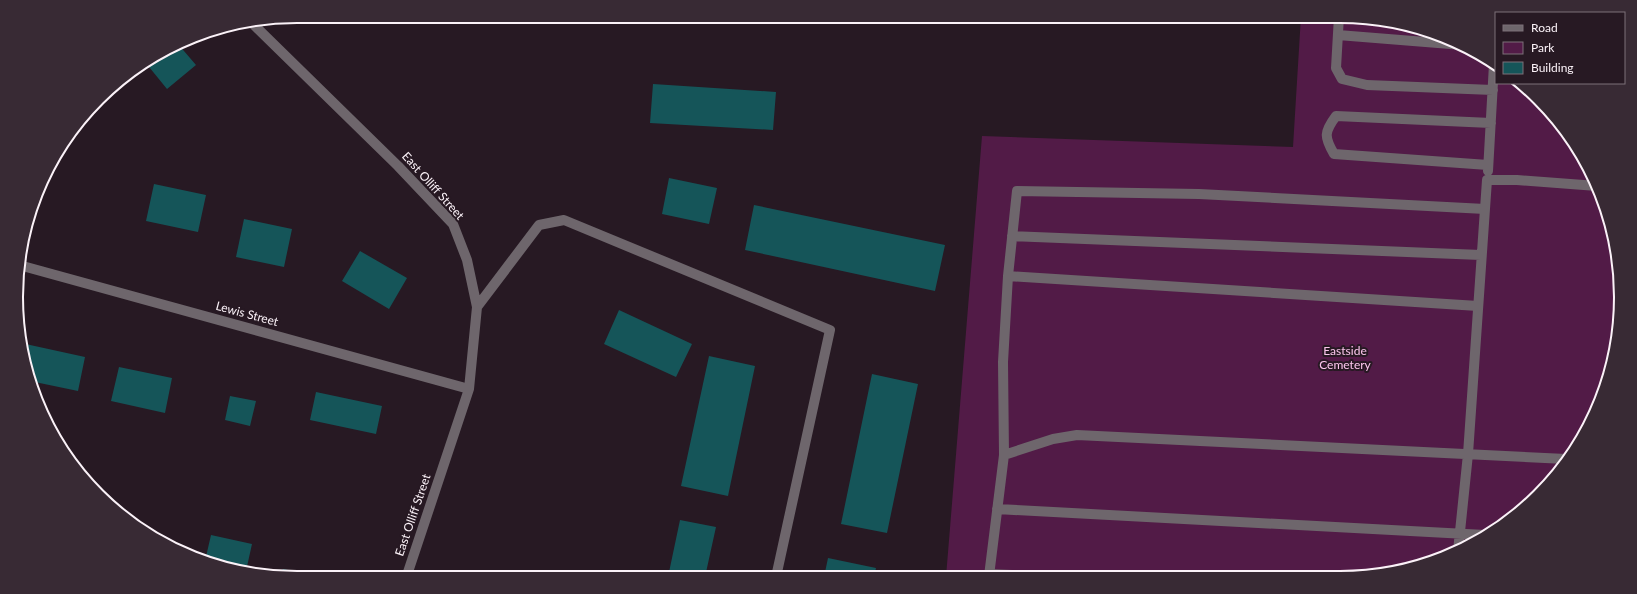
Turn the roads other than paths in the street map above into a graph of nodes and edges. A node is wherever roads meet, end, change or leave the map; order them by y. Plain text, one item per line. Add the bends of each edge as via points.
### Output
1 (1339, 23) edge
2 (255, 26) edge
3 (1338, 35) junction
4 (1440, 42) edge
5 (1496, 87) edge
6 (1491, 123) junction
7 (1488, 165) junction
8 (1487, 180) junction
9 (1590, 186) edge
10 (1484, 209) junction
11 (1012, 236) junction
12 (1481, 255) junction
13 (25, 267) edge
14 (1008, 276) junction
15 (1478, 306) junction
16 (477, 307) junction
17 (470, 389) junction
18 (1468, 454) junction
19 (1004, 455) junction
20 (1562, 458) edge
21 (997, 509) junction
22 (1460, 534) junction
23 (1476, 535) edge
24 (1459, 544) edge
25 (408, 571) edge
26 (777, 571) edge
27 (989, 571) edge

1 - 3 street
2 - 16 street, East Olliff Street via 398,166 453,224 467,260
3 - 4 street
3 - 5 street via 1336,68 1342,79 1367,85
5 - 6 street
6 - 7 street
6 - 7 street via 1336,116 1327,128 1328,143 1334,154
7 - 8 street
8 - 9 street
8 - 10 street
10 - 11 street via 1199,194 1017,191
10 - 12 street
11 - 12 street
11 - 14 street
12 - 15 street
13 - 17 street, Lewis Street
14 - 15 street
14 - 19 street via 1003,362
15 - 18 street
16 - 17 street, East Olliff Street
16 - 26 street via 539,225 564,220 830,330
17 - 25 street, East Olliff Street
18 - 19 street via 1077,435 1053,439
18 - 20 street
18 - 22 street
19 - 21 street
21 - 22 street
21 - 27 street
22 - 23 street
22 - 24 street

